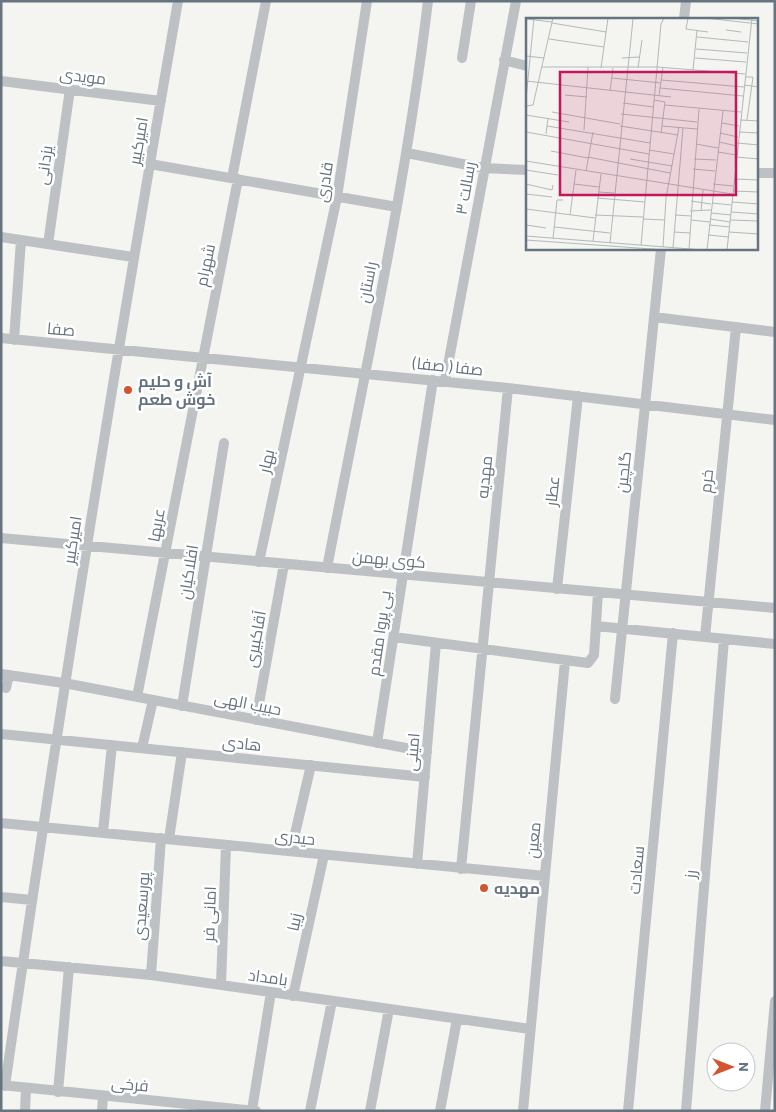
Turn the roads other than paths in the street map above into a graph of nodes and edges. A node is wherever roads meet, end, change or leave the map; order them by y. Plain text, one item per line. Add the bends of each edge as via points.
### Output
1 (178, 1) edge
2 (266, 1) edge
3 (367, 1) edge
4 (428, 1) edge
5 (471, 1) edge
6 (516, 1) edge
7 (686, 1) edge
8 (684, 18) edge
9 (462, 58) dead end
10 (504, 60) junction
11 (526, 66) edge
12 (1, 81) edge
13 (70, 89) junction
14 (160, 101) junction
15 (407, 153) junction
16 (150, 164) junction
17 (483, 168) junction
18 (526, 170) edge
19 (758, 173) edge
20 (775, 173) edge
21 (235, 179) junction
22 (338, 197) junction
23 (397, 207) junction
24 (1, 237) edge
25 (21, 240) junction
26 (48, 244) junction
27 (661, 250) edge
28 (133, 258) junction
29 (654, 317) junction
30 (736, 327) junction
31 (775, 332) edge
32 (1, 338) edge
33 (14, 340) junction
34 (118, 349) junction
35 (202, 357) junction
36 (302, 367) junction
37 (364, 373) junction
38 (433, 380) junction
39 (445, 381) junction
40 (508, 388) junction
41 (578, 396) junction
42 (645, 404) junction
43 (728, 415) junction
44 (775, 420) edge
45 (224, 442) dead end
46 (1, 538) edge
47 (86, 546) junction
48 (166, 553) junction
49 (205, 557) junction
50 (259, 562) junction
51 (284, 564) junction
52 (327, 568) junction
53 (402, 575) junction
54 (489, 583) junction
55 (557, 589) junction
56 (598, 593) junction
57 (625, 595) junction
58 (709, 602) junction
59 (775, 608) edge
60 (596, 626) junction
61 (622, 627) junction
62 (673, 633) junction
63 (705, 636) junction
64 (394, 638) junction
65 (724, 639) junction
66 (436, 643) junction
67 (775, 644) edge
68 (483, 648) junction
69 (565, 661) junction
70 (5, 674) edge
71 (64, 683) junction
72 (6, 688) dead end
73 (137, 697) junction
74 (616, 699) dead end
75 (153, 700) junction
76 (182, 706) junction
77 (256, 720) junction
78 (1, 734) edge
79 (56, 739) junction
80 (378, 743) junction
81 (112, 745) junction
82 (142, 748) junction
83 (182, 752) junction
84 (427, 752) junction
85 (310, 765) junction
86 (425, 777) junction
87 (1, 823) edge
88 (42, 826) junction
89 (103, 832) junction
90 (165, 839) junction
91 (226, 845) junction
92 (292, 851) junction
93 (324, 855) junction
94 (417, 864) junction
95 (461, 869) junction
96 (545, 876) junction
97 (1, 897) edge
98 (32, 900) junction
99 (1, 961) edge
100 (23, 963) junction
101 (69, 967) junction
102 (151, 975) junction
103 (221, 985) junction
104 (271, 992) junction
105 (293, 996) junction
106 (332, 1001) junction
107 (775, 1001) edge
108 (389, 1009) junction
109 (457, 1019) junction
110 (530, 1029) junction
111 (3, 1086) edge
112 (26, 1088) junction
113 (58, 1092) junction
114 (103, 1097) junction
115 (240, 1110) edge
116 (252, 1110) edge
117 (25, 1111) edge
118 (102, 1111) edge
119 (256, 1111) edge
120 (310, 1111) edge
121 (370, 1111) edge
122 (440, 1111) edge
123 (523, 1111) edge
124 (628, 1111) edge
125 (686, 1111) edge
126 (765, 1111) edge

1 - 14 street, امیرکبیر
2 - 21 street, شهرام
3 - 22 street, قادری
4 - 15 street, راستان
5 - 9 street
6 - 10 street, رسالت ۳
7 - 8 street
10 - 11 street
10 - 17 street, رسالت ۳
12 - 13 street, مویدی
13 - 14 street, مویدی
13 - 26 street, یزدانی
14 - 16 street, امیرکبیر
15 - 17 street
15 - 23 street, راستان
16 - 21 street
16 - 28 street, امیرکبیر
17 - 18 street
17 - 39 street, رسالت ۳
19 - 20 street
21 - 22 street
21 - 35 street, شهرام
22 - 23 street
22 - 36 street, قادری
23 - 37 street, راستان
24 - 25 street
25 - 26 street
25 - 33 street
26 - 28 street
27 - 29 street, گلچین
28 - 34 street, امیرکبیر
29 - 30 street
29 - 42 street, گلچین
30 - 31 street
30 - 43 street, خرم
32 - 33 street, صفا
33 - 34 street, صفا
34 - 35 street, صفا ( صفا)
34 - 47 street, امیرکبیر
35 - 36 street, صفا ( صفا)
35 - 48 street, عربها
36 - 37 street, صفا ( صفا)
36 - 50 street, بهار
37 - 38 street, صفا ( صفا)
37 - 52 street, راستان
38 - 39 street, صفا ( صفا)
38 - 53 street, بی پروا مقدم
39 - 40 street, صفا ( صفا)
40 - 41 street, صفا ( صفا)
40 - 54 street, مهدیه
41 - 42 street, صفا ( صفا)
41 - 55 street, عطار
42 - 43 street, صفا ( صفا)
42 - 57 street, گلچین
43 - 44 street, صفا ( صفا)
43 - 58 street, خرم
45 - 49 street, افلاکیان
46 - 47 street, کوی بهمن
47 - 48 street, کوی بهمن
47 - 71 street, امیرکبیر
48 - 49 street, کوی بهمن
48 - 73 street, عربها
49 - 50 street, کوی بهمن
49 - 76 street, افلاکیان
50 - 51 street, کوی بهمن
51 - 52 street, کوی بهمن
51 - 77 street, آقاکبیری
52 - 53 street, کوی بهمن
53 - 54 street, کوی بهمن
53 - 64 street, بی پروا مقدم
54 - 55 street, کوی بهمن
54 - 68 street, مهدیه
55 - 56 street, کوی بهمن
56 - 57 street, کوی بهمن
56 - 60 street
57 - 58 street, کوی بهمن
57 - 61 street, گلچین
58 - 59 street, کوی بهمن
58 - 63 street, خرم
60 - 61 street
60 - 69 street via 592,660 582,663
61 - 62 street
61 - 74 street, گلچین
62 - 63 street
62 - 124 street, سعادت
63 - 65 street
64 - 66 street
64 - 80 street, بی پروا مقدم
65 - 67 street
65 - 125 street, رز
66 - 68 street
66 - 84 street, امینی
68 - 69 street
68 - 95 street, مهدیه
69 - 96 street, معین
70 - 71 street, حبیب الهی
70 - 72 street
71 - 73 street, حبیب الهی
71 - 79 street, امیرکبیر
73 - 75 street, حبیب الهی
75 - 76 street, حبیب الهی
75 - 82 street
76 - 77 street, حبیب الهی
77 - 80 street, حبیب الهی
78 - 79 street, هادی
79 - 81 street, هادی
79 - 88 street, امیرکبیر
80 - 84 street, حبیب الهی
81 - 82 street, هادی
81 - 89 street
82 - 83 street, هادی
83 - 85 street, هادی
83 - 90 street, پورسعیدی
84 - 86 street, امینی
85 - 86 street, هادی
85 - 92 street
86 - 94 street, امینی
87 - 88 street, حیدری
88 - 89 street, حیدری
88 - 98 street, امیرکبیر
89 - 90 street, حیدری
90 - 91 street, حیدری
90 - 102 street, پورسعیدی
91 - 92 street, حیدری
91 - 103 street, امانی فر
92 - 93 street, حیدری
93 - 94 street, حیدری
93 - 105 street, زیبا
94 - 95 street, حیدری
95 - 96 street, حیدری
96 - 110 street, معین
97 - 98 street
98 - 100 street, امیرکبیر
99 - 100 street, بامداد
100 - 101 street, بامداد
100 - 111 street, امیرکبیر
101 - 102 street, بامداد
101 - 113 street
102 - 103 street, بامداد
103 - 104 street, بامداد
104 - 105 street, بامداد
104 - 116 street
105 - 106 street, بامداد
106 - 108 street, بامداد
106 - 120 street
107 - 126 street
108 - 109 street, بامداد
108 - 121 street
109 - 110 street, بامداد
109 - 122 street
110 - 123 street, معین
111 - 112 street, فرخی
112 - 113 street, فرخی
112 - 117 street
113 - 114 street, فرخی
114 - 115 street, فرخی
114 - 118 street
115 - 116 street, فرخی
116 - 119 street, فرخی

